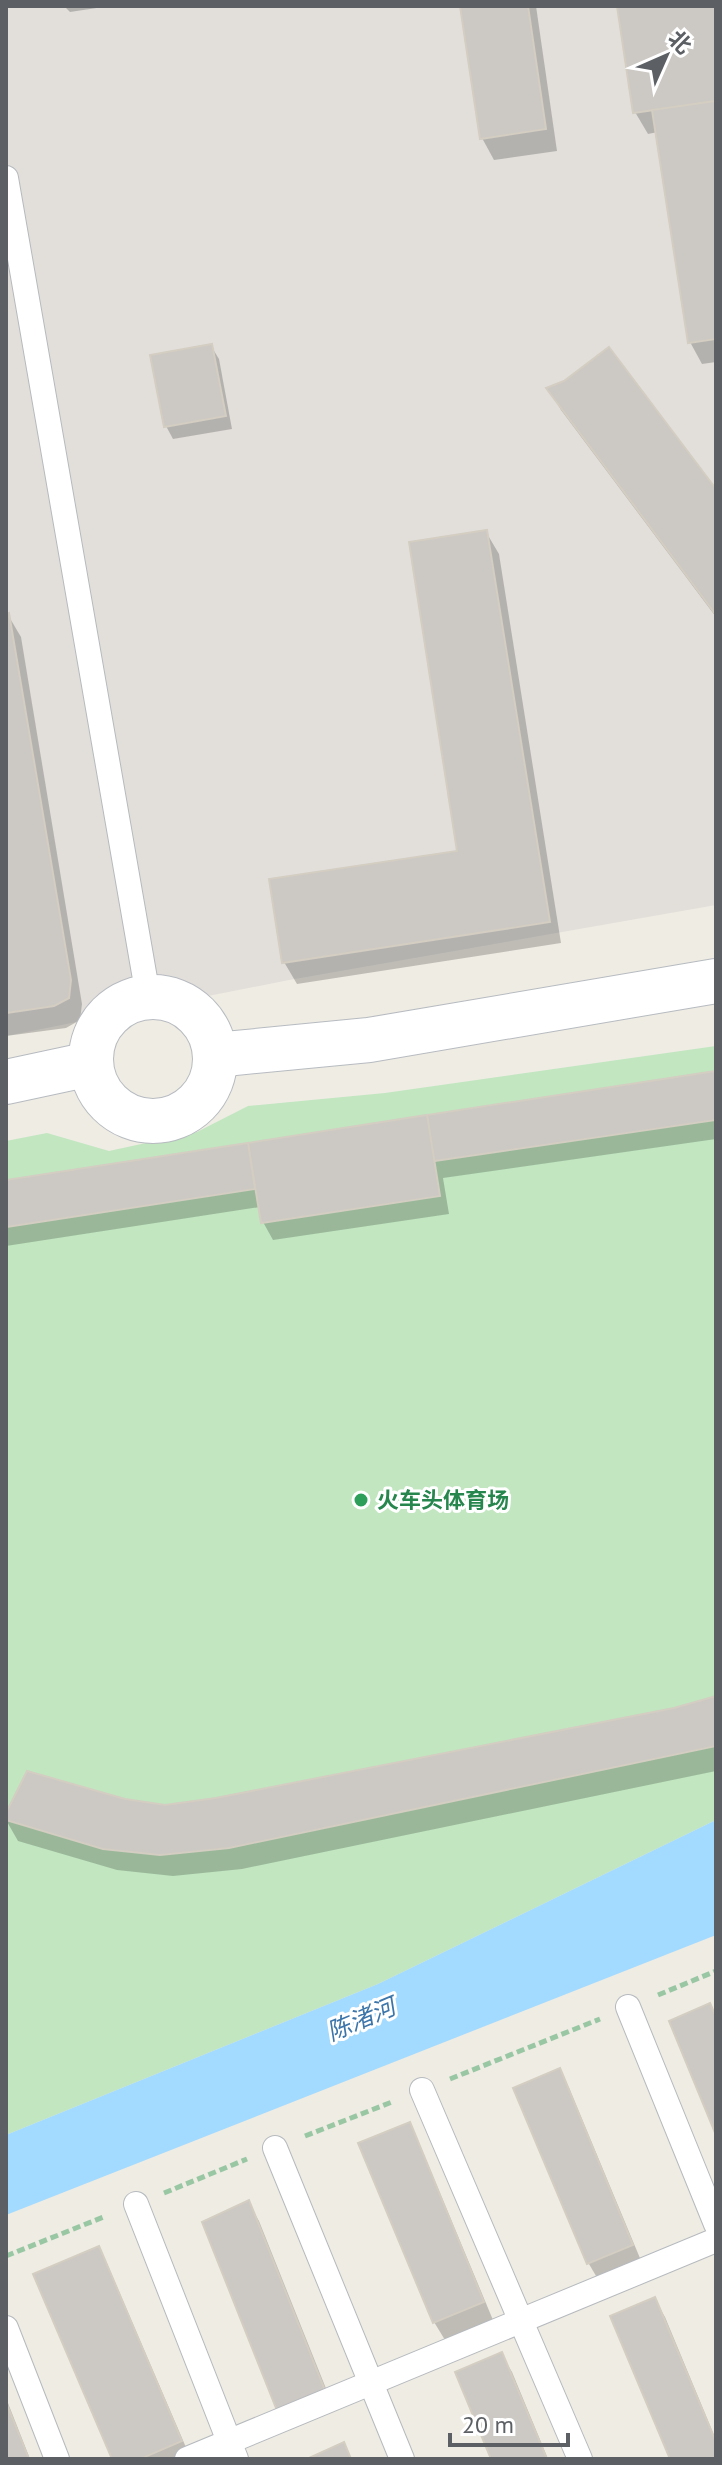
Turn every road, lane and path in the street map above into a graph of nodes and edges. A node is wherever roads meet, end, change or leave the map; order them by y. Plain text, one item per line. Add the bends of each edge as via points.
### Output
1 (6, 178) edge
2 (16, 309) edge
3 (716, 981) edge
4 (148, 996) junction
5 (215, 1055) junction
6 (90, 1064) junction
7 (6, 1082) edge
8 (716, 1971) edge
9 (628, 2007) junction
10 (422, 2090) junction
11 (275, 2148) junction
12 (136, 2204) junction
13 (716, 2224) edge
14 (716, 2240) edge
15 (6, 2256) edge
16 (519, 2322) junction
17 (6, 2328) edge
18 (371, 2383) junction
19 (233, 2450) edge
20 (57, 2459) edge
21 (187, 2459) edge
22 (402, 2459) edge
23 (580, 2459) edge

1 - 2 lane
2 - 4 lane
3 - 5 street via 369,1040
4 - 5 street via 186,1005 211,1035
4 - 6 street via 112,1011 99,1026
5 - 6 street via 204,1096 169,1121 125,1116 95,1085
6 - 7 street
8 - 9 path
9 - 10 path
9 - 13 lane
10 - 11 path
10 - 16 lane
11 - 12 path
11 - 18 lane
12 - 15 path
12 - 19 lane
14 - 16 lane
16 - 18 lane
16 - 23 lane
17 - 20 lane
18 - 19 lane
18 - 22 lane
19 - 21 lane

